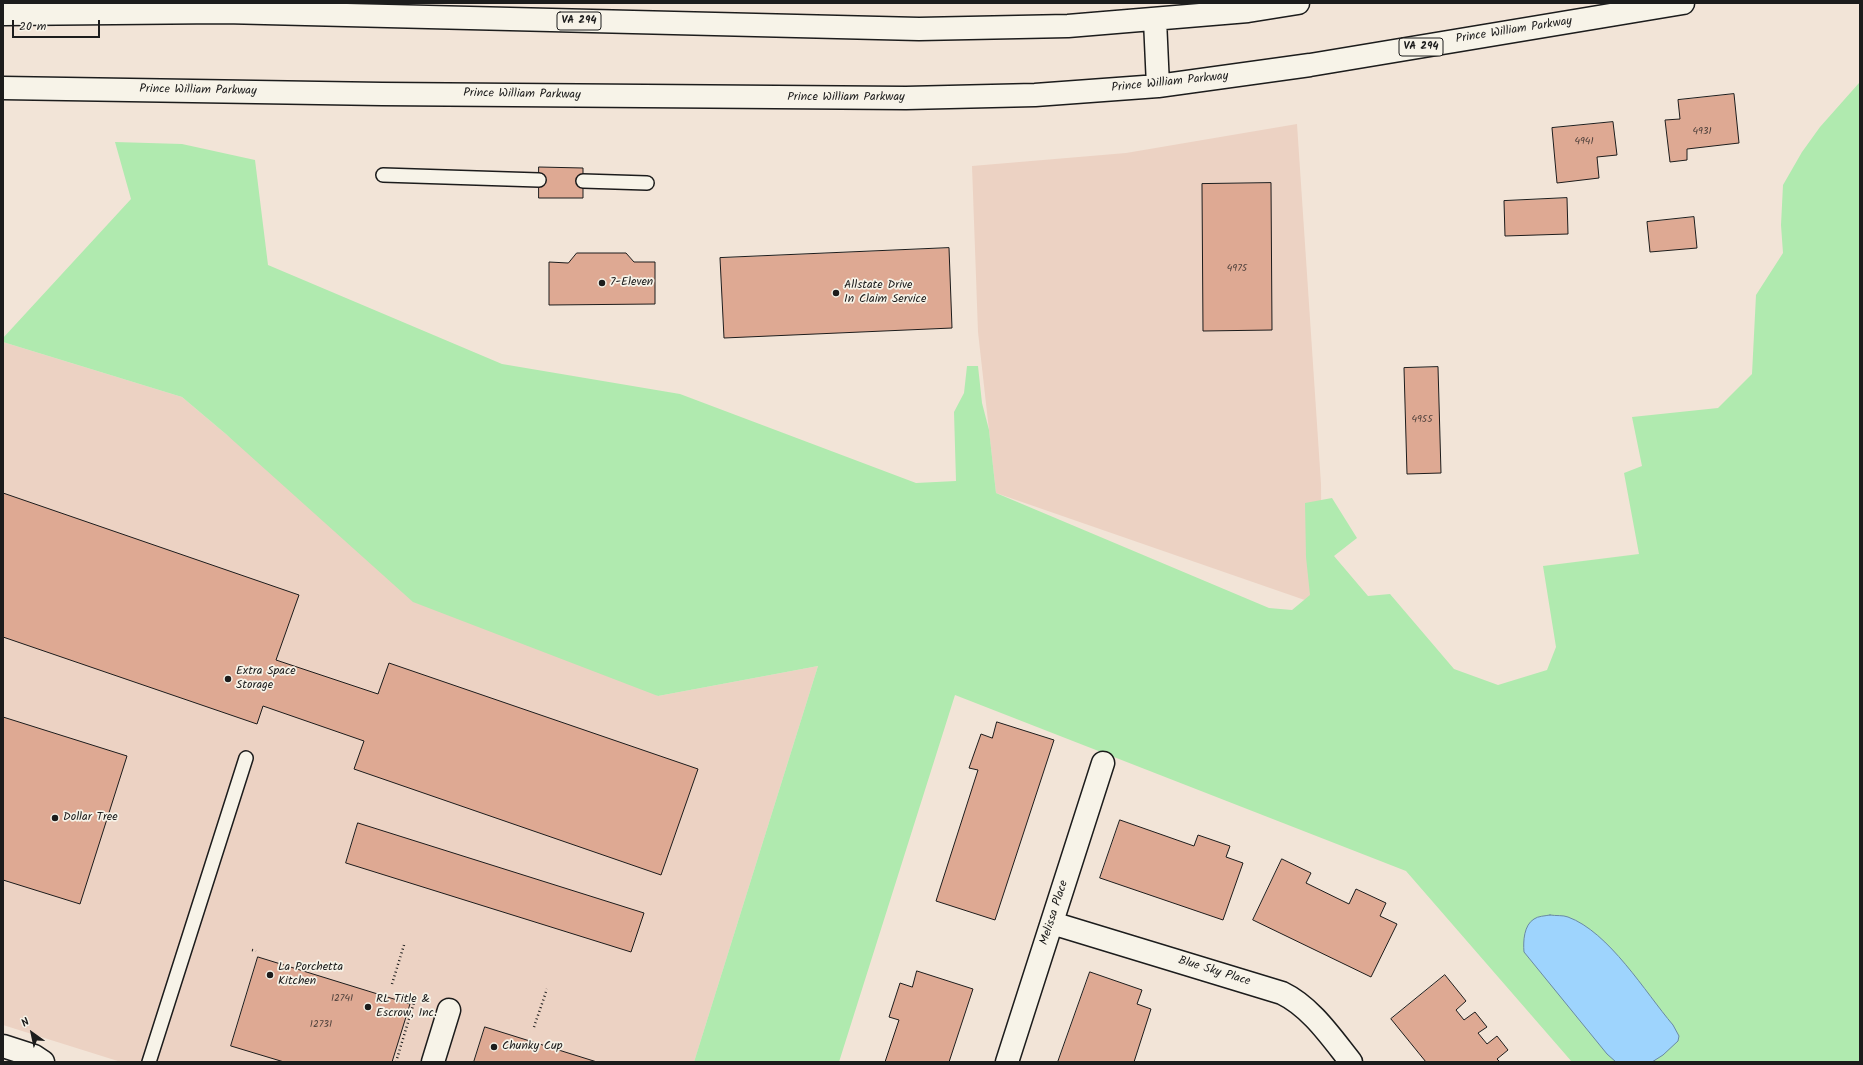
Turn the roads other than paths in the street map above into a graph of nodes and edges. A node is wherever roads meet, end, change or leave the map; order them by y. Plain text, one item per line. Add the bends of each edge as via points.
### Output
1 (1298, 3) edge
2 (1683, 3) edge
3 (3, 14) edge
4 (1155, 20) junction
5 (1158, 86) junction
6 (3, 88) edge
7 (58, 89) junction
8 (3, 104) edge
9 (383, 175) dead end
10 (539, 180) dead end
11 (583, 181) dead end
12 (647, 183) dead end
13 (246, 758) dead end
14 (1103, 763) dead end
15 (1052, 922) junction
16 (449, 1010) dead end
17 (3, 1046) edge
18 (43, 1062) edge
19 (149, 1062) edge
20 (433, 1062) edge
21 (1007, 1062) edge
22 (1351, 1062) edge

1 - 4 main road, VA 294 via 1248,11
2 - 5 main road, Prince William Parkway / VA 294 via 1310,65
3 - 4 main road, VA 294 via 224,12 919,29 1068,26
4 - 5 main road
5 - 7 main road, Prince William Parkway / VA 294 via 1035,95 906,98
6 - 7 main road, Prince William Parkway / VA 294
7 - 8 main road
9 - 10 lane
11 - 12 lane
13 - 19 lane
14 - 15 main road, Melissa Place
15 - 21 main road, Melissa Place
15 - 22 main road, Blue Sky Place via 1291,997 1312,1015
16 - 20 main road
17 - 18 main road via 34,1056

